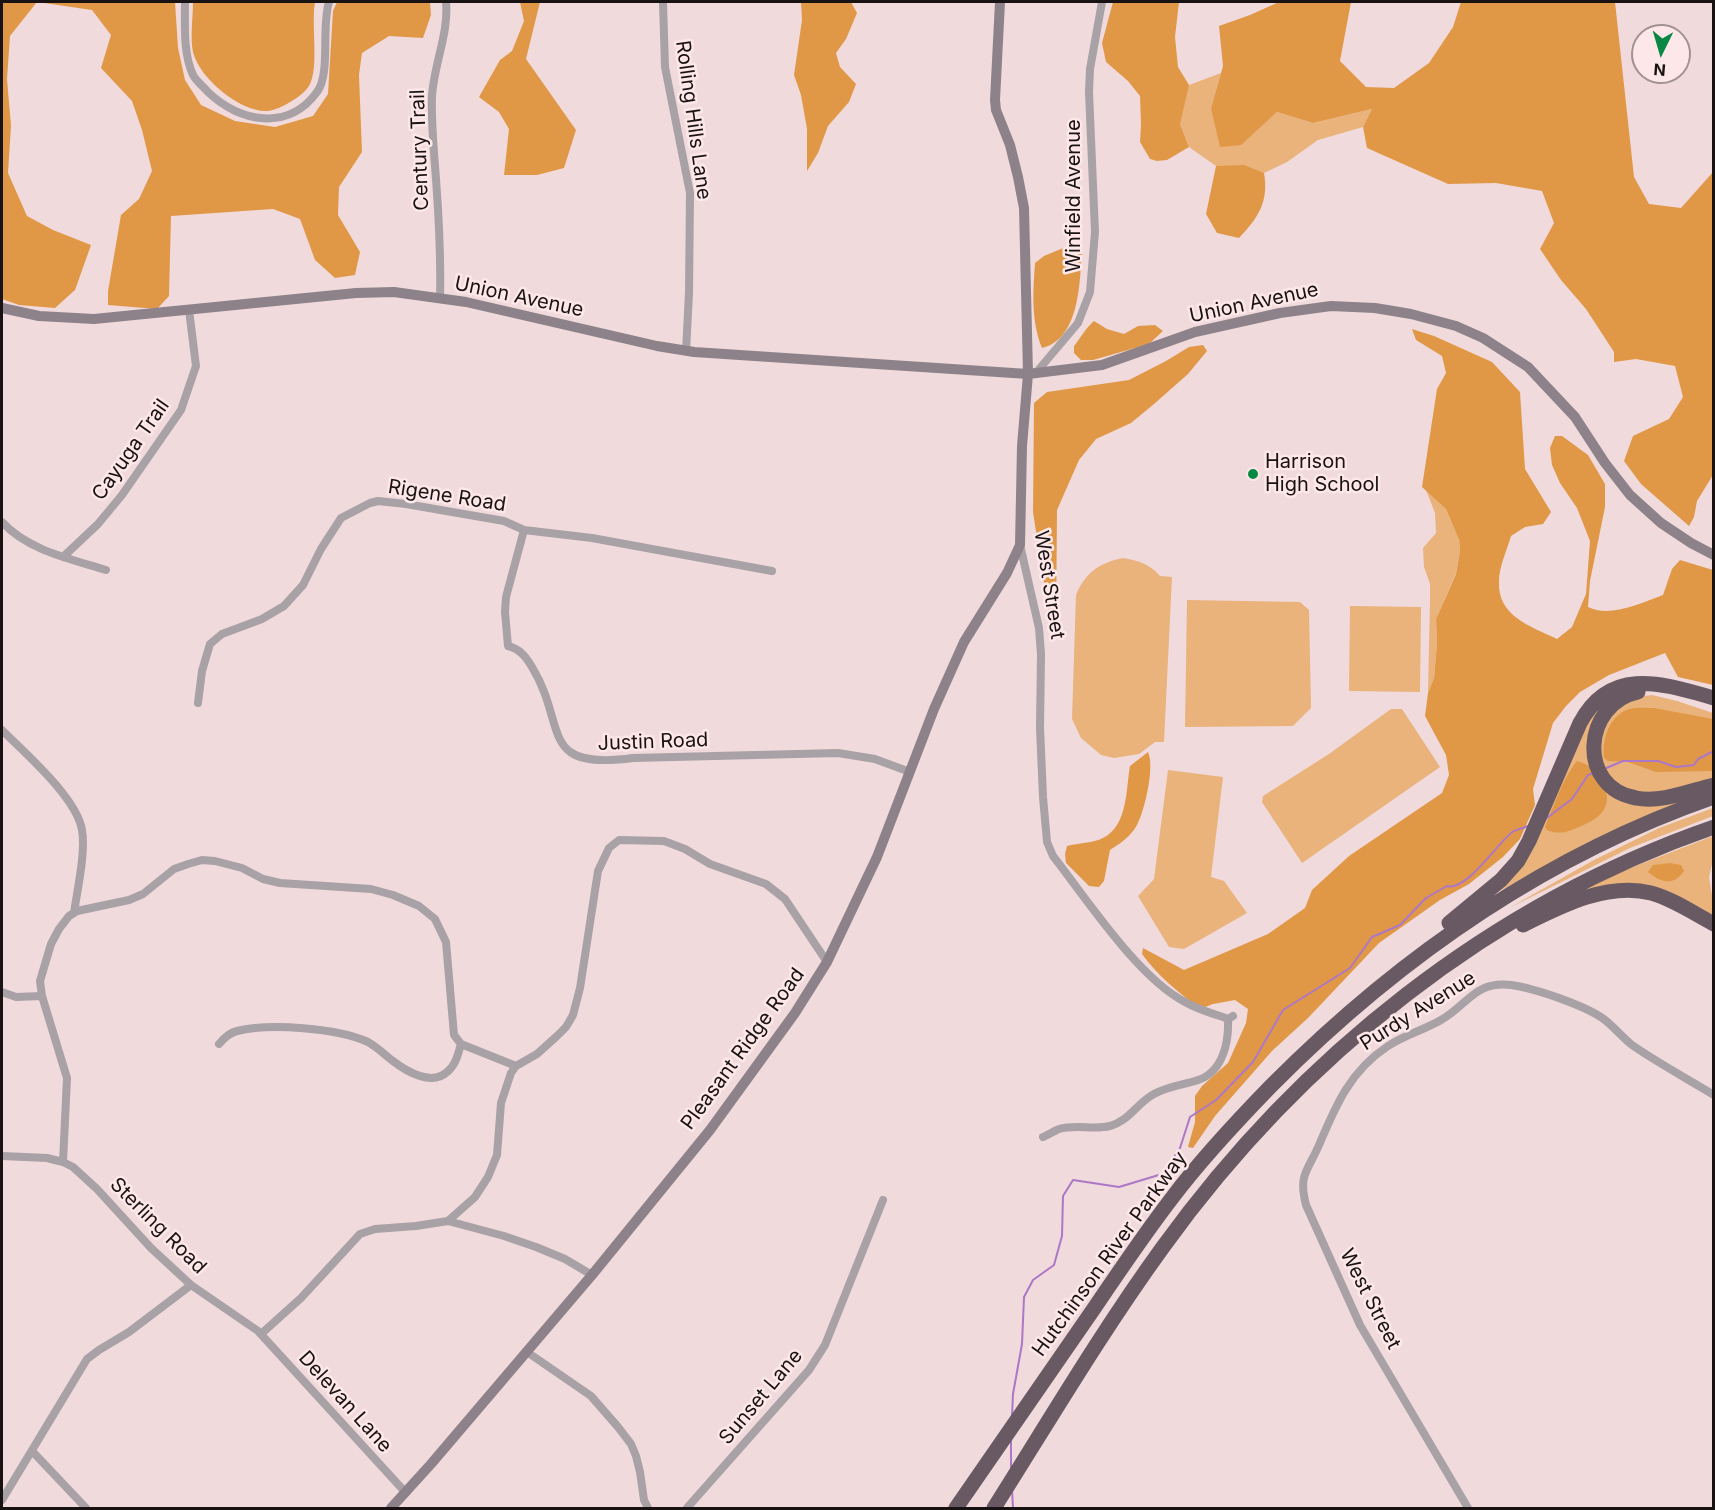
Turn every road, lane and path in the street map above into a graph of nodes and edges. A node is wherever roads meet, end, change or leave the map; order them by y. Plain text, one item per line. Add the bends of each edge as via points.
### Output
1 (185, 2) edge
2 (329, 2) edge
3 (446, 2) edge
4 (663, 2) edge
5 (1000, 2) edge
6 (1102, 2) edge
7 (440, 298) junction
8 (2, 308) edge
9 (189, 310) junction
10 (686, 351) junction
11 (1032, 374) junction
12 (2, 522) edge
13 (524, 530) junction
14 (1020, 545) junction
15 (1713, 555) edge
16 (63, 557) junction
17 (106, 570) dead end
18 (772, 571) dead end
19 (1713, 698) edge
20 (198, 703) dead end
21 (1713, 707) edge
22 (2, 730) edge
23 (910, 772) junction
24 (1713, 785) edge
25 (1713, 797) edge
26 (1713, 827) edge
27 (74, 914) junction
28 (1713, 924) edge
29 (1450, 961) junction
30 (827, 962) junction
31 (2, 992) edge
32 (42, 996) junction
33 (1337, 1022) junction
34 (219, 1044) dead end
35 (461, 1044) junction
36 (516, 1066) junction
37 (1342, 1095) joint
38 (1713, 1095) edge
39 (1043, 1137) dead end
40 (2, 1156) edge
41 (63, 1162) junction
42 (883, 1200) dead end
43 (448, 1221) junction
44 (592, 1275) junction
45 (191, 1285) junction
46 (261, 1334) junction
47 (527, 1352) junction
48 (32, 1451) junction
49 (406, 1492) junction
50 (2, 1500) edge
51 (997, 1505) edge
52 (688, 1507) edge
53 (86, 1509) edge
54 (391, 1509) edge
55 (648, 1509) edge
56 (956, 1509) edge
57 (1468, 1509) edge

1 - 2 street via 188,54 195,78 221,104 263,120 292,112 318,92
3 - 7 street, Century Trail via 447,18 432,97
4 - 10 street, Rolling Hills Lane via 664,67 690,194
5 - 11 street, West Street via 994,100 1010,145 1024,208
6 - 11 street, Winfield Avenue via 1089,92 1095,232 1090,292 1078,323
7 - 9 street, Union Avenue via 394,292 356,293
7 - 10 street, Union Avenue
8 - 9 street, Union Avenue via 39,316 94,319
9 - 16 street, Cayuga Trail via 196,366 180,410 122,495
10 - 11 street, Union Avenue
11 - 14 street, West Street via 1022,446
11 - 15 street, Union Avenue via 1102,365 1196,332 1331,306 1376,308 1442,321 1483,338 1528,367 1575,417 1630,495 1661,523
12 - 16 street via 39,548
13 - 18 street, Rigene Road via 592,538
13 - 20 street, Rigene Road via 504,521 378,501 341,518 303,585 284,606 262,620 222,634 210,644
13 - 23 street, Justin Road via 506,597 508,646 520,651 535,671 561,742 575,756 609,762 633,758 838,753 875,759
14 - 23 street, Pleasant Ridge Road via 964,642
14 - 39 street, West Street via 1039,628 1043,797 1047,842 1053,856 1145,970 1183,1002 1231,1017 1224,1052 1211,1074 1152,1095 1125,1120 1108,1126 1060,1129
16 - 17 street
19 - 33 highway via 1653,683 1634,683 1611,691 1596,702 1583,717 1529,841 1507,875 1370,987
21 - 24 highway via 1654,691 1628,694 1601,718 1594,737 1594,757 1600,772 1628,796 1650,799
22 - 27 street via 66,797 80,824
23 - 30 street, Pleasant Ridge Road via 877,857
25 - 33 highway, Hutchinson River Parkway via 1607,841 1521,887 1433,946
26 - 29 highway, Hutchinson River Parkway via 1551,898
27 - 32 street via 59,928 51,944 41,973
27 - 35 street via 129,900 143,894 174,869 202,861 226,863 280,883 371,889 393,895 419,906 440,926 448,956 452,1025
28 - 29 highway via 1658,896 1613,891 1551,912
29 - 51 highway, Hutchinson River Parkway via 1341,1048 1228,1165 1134,1287
30 - 36 street via 785,899 766,884 710,864 664,841 619,840 609,848 598,871 573,1015 537,1054
30 - 44 street, Pleasant Ridge Road via 710,1130
31 - 32 street via 16,997
32 - 41 street via 67,1078
33 - 56 highway, Hutchinson River Parkway via 1236,1122 1172,1197
34 - 35 street via 236,1031 263,1028 333,1032 369,1043 414,1074 434,1077 447,1073
35 - 36 street
36 - 43 street via 501,1103 497,1155 488,1177 475,1197
37 - 38 street, Purdy Avenue via 1364,1065 1388,1046 1443,1019 1477,989 1494,984 1584,1007 1607,1021 1632,1045
37 - 57 street, West Street via 1303,1176 1306,1205 1360,1325
40 - 41 street, Sterling Road
41 - 45 street, Sterling Road via 97,1189
42 - 52 street, Sunset Lane via 825,1344 809,1370
43 - 44 street via 536,1247
43 - 46 street via 360,1234 301,1298
44 - 47 street, Pleasant Ridge Road
45 - 46 street, Sterling Road
45 - 48 street via 87,1359
46 - 49 street, Delevan Lane
47 - 49 street, Pleasant Ridge Road
47 - 55 street via 591,1396 618,1427 636,1456
48 - 50 street
48 - 53 street
49 - 54 street, Pleasant Ridge Road

